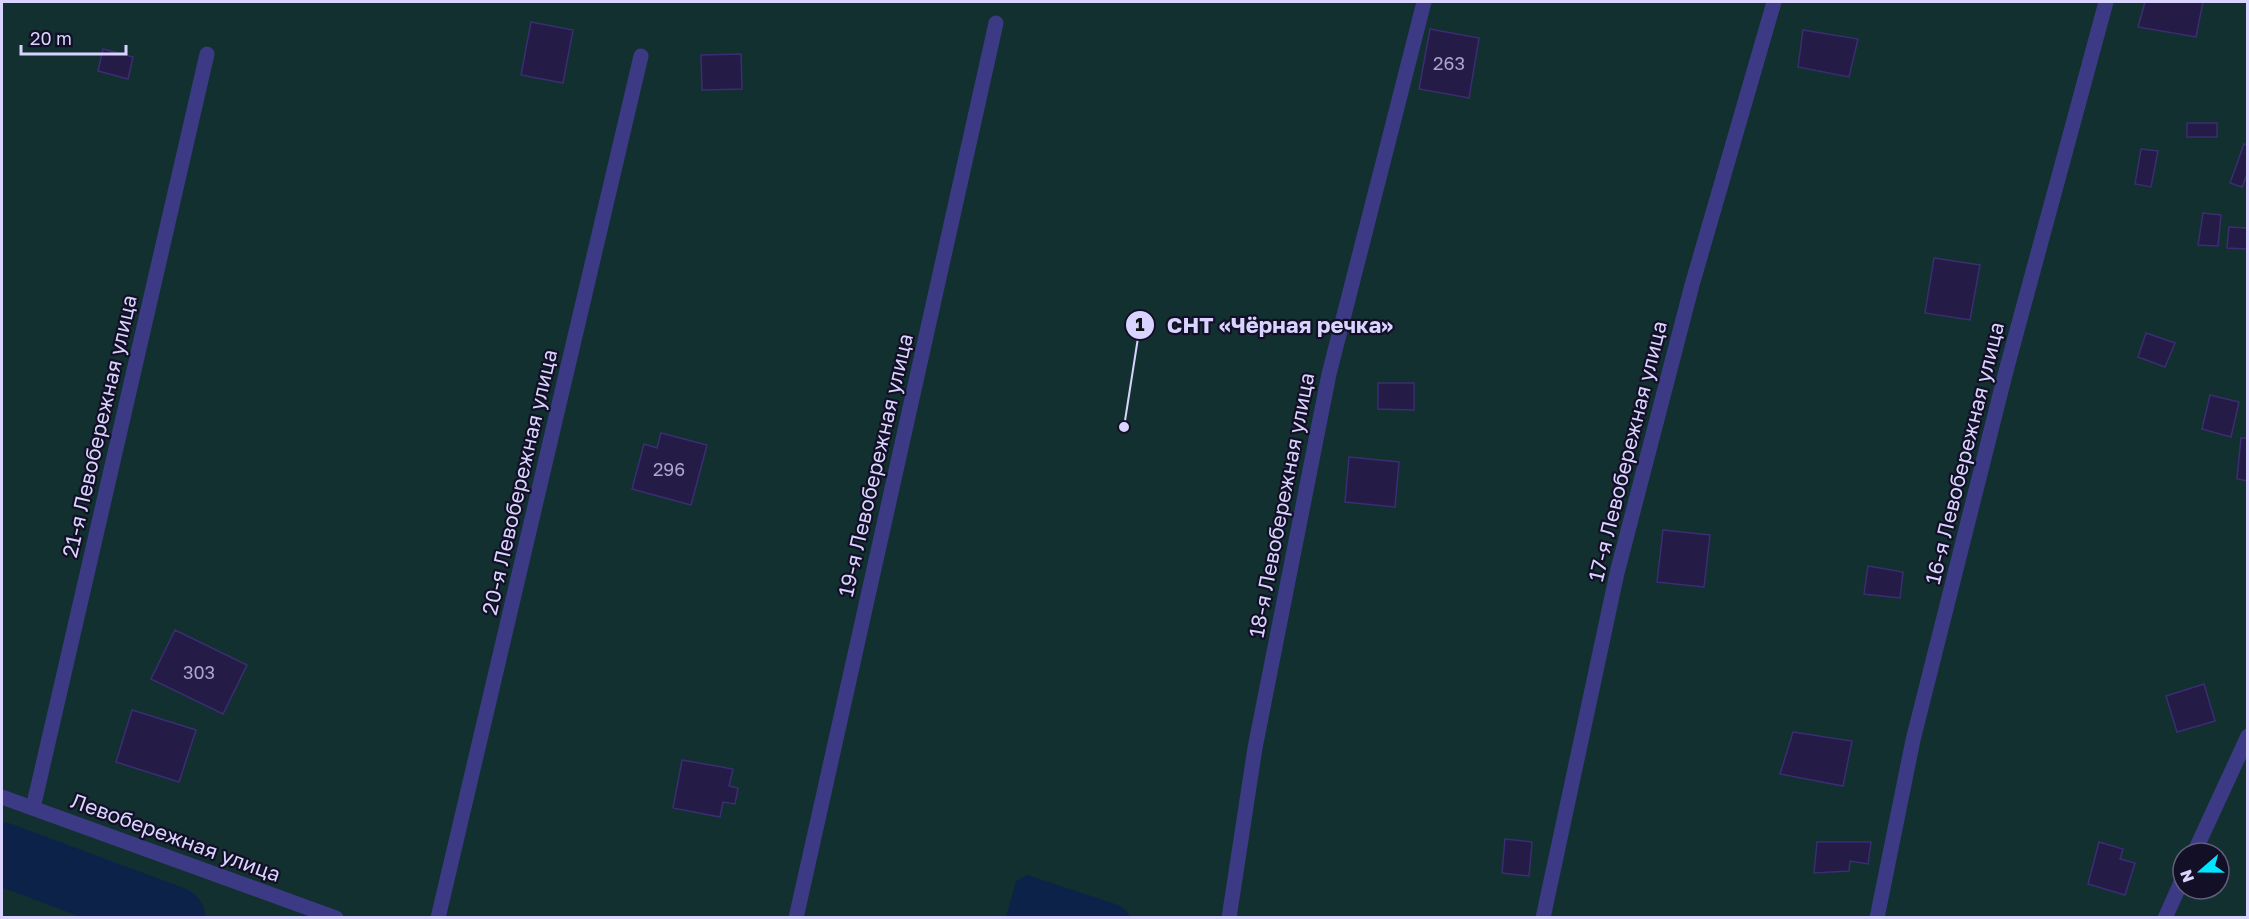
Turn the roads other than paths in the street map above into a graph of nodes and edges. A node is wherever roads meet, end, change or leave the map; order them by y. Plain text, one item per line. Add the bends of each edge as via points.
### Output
1 (1424, 2) edge
2 (1774, 2) edge
3 (2106, 2) edge
4 (996, 23) dead end
5 (207, 54) dead end
6 (641, 56) dead end
7 (2247, 736) edge
8 (2, 796) edge
9 (33, 808) junction
10 (2199, 841) edge
11 (2173, 901) edge
12 (336, 918) edge
13 (438, 918) edge
14 (796, 918) edge
15 (1229, 918) edge
16 (1543, 918) edge
17 (1877, 918) edge
18 (2165, 918) edge

1 - 15 street, 18-я Левобережная улица via 1329,374 1256,748
2 - 16 street, 17-я Левобережная улица via 1692,285 1617,573
3 - 17 street, 16-я Левобережная улица via 2006,371 1916,728
4 - 14 street, 19-я Левобережная улица
5 - 9 street, 21-я Левобережная улица
6 - 13 street, 20-я Левобережная улица
7 - 10 street
8 - 9 street, Левобережная улица
9 - 12 street, Левобережная улица
11 - 18 street

